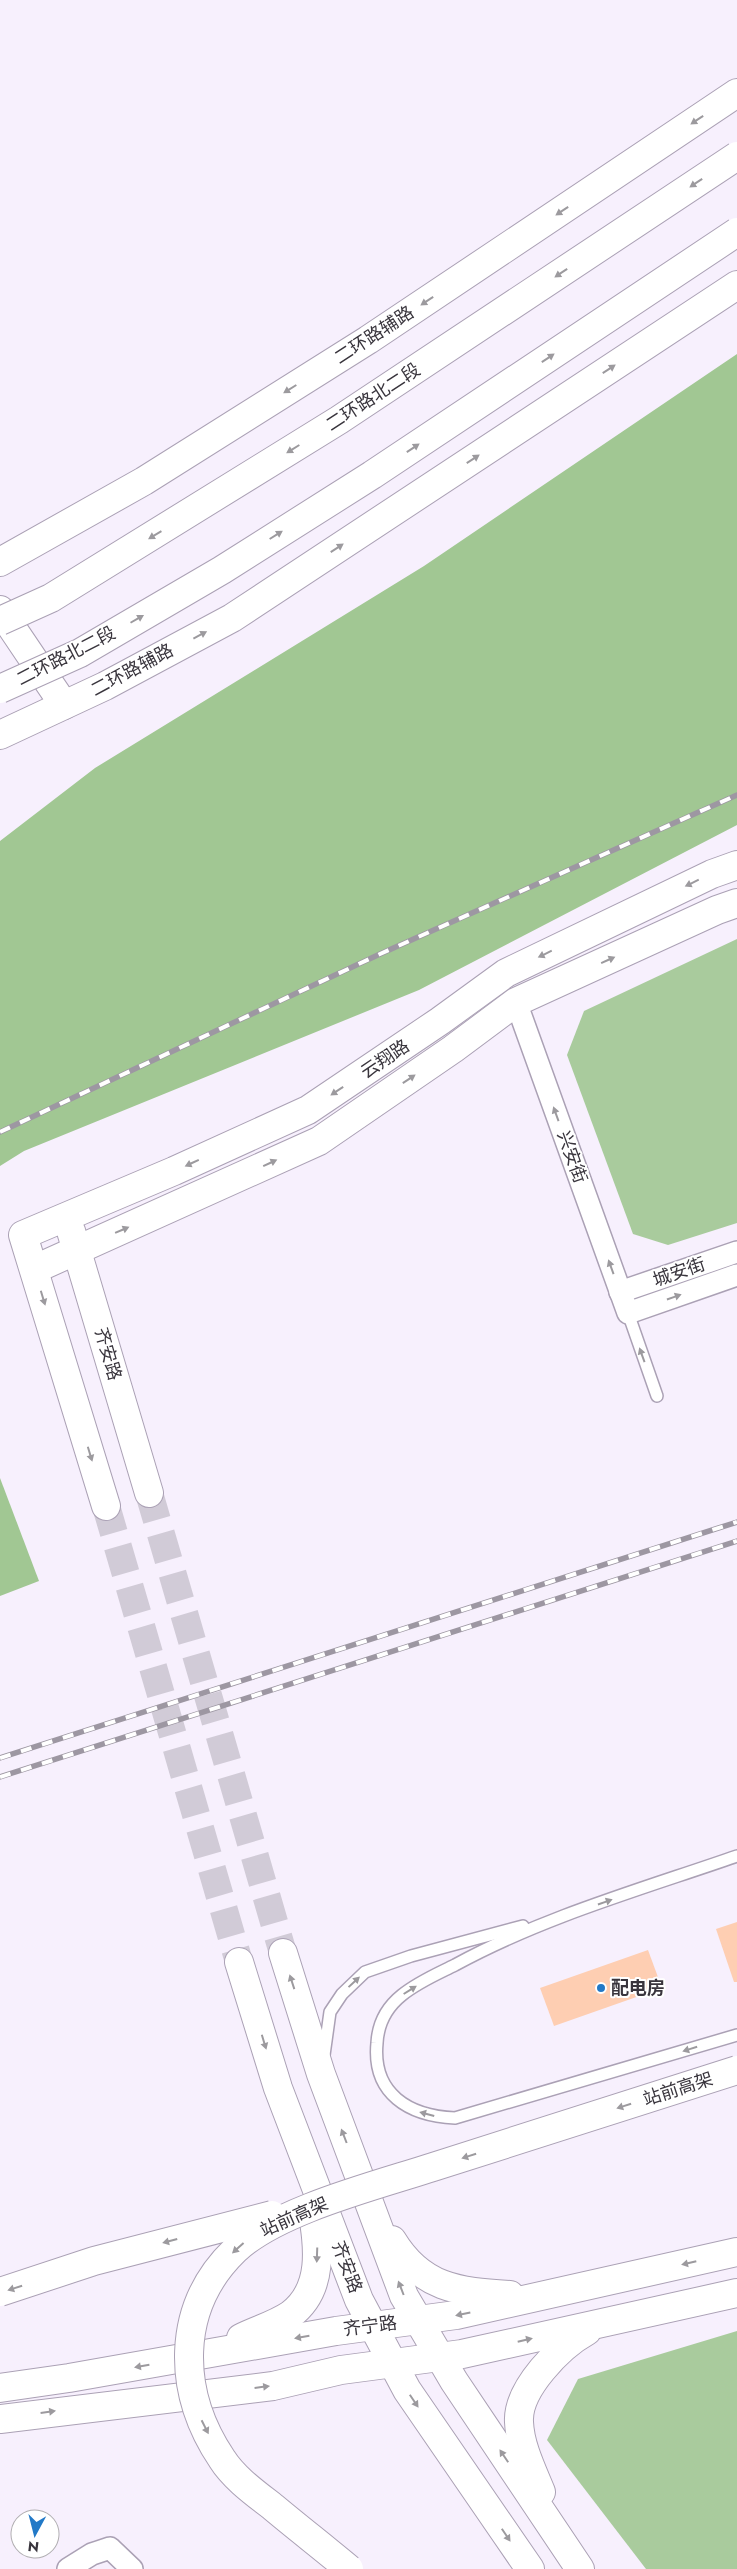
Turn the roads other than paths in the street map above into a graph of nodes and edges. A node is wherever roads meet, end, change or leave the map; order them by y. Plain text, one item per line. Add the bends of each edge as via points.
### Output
1 (737, 93) edge
2 (737, 156) edge
3 (737, 232) edge
4 (737, 285) edge
5 (0, 562) edge
6 (0, 610) edge
7 (0, 621) edge
8 (0, 689) edge
9 (64, 705) junction
10 (0, 734) edge
11 (737, 865) edge
12 (737, 903) edge
13 (516, 1002) junction
14 (66, 1216) junction
15 (77, 1249) junction
16 (737, 1252) edge
17 (35, 1269) junction
18 (737, 1275) edge
19 (620, 1292) junction
20 (628, 1313) junction
21 (657, 1396) dead end
22 (149, 1493) tunnel mouth
23 (106, 1506) tunnel mouth
24 (737, 1856) edge
25 (573, 1913) junction
26 (283, 1953) tunnel mouth
27 (239, 1962) tunnel mouth
28 (737, 2035) edge
29 (737, 2070) edge
30 (321, 2074) junction
31 (304, 2155) junction
32 (336, 2198) junction
33 (370, 2204) junction
34 (737, 2252) edge
35 (0, 2292) edge
36 (737, 2293) edge
37 (544, 2295) junction
38 (418, 2320) junction
39 (600, 2324) junction
40 (373, 2326) junction
41 (210, 2354) junction
42 (439, 2357) junction
43 (392, 2364) junction
44 (0, 2388) edge
45 (0, 2419) edge
46 (557, 2535) junction
47 (68, 2569) edge
48 (132, 2569) edge
49 (350, 2569) edge
50 (530, 2569) edge
51 (580, 2569) edge

1 -> 5 main road, 二环路辅路 via 368,340 144,481
2 -> 7 main road, 二环路北二段, bridge via 323,430 52,598
8 -> 3 main road, 二环路北二段, bridge via 80,653 222,570 372,475
9 -> 4 main road, 二环路辅路 via 232,618
6 - 9 main road
9 - 10 main road, 二环路辅路
11 -> 14 main road, 云翔路 via 506,973 440,1022 308,1110
13 -> 12 main road, 云翔路
15 -> 13 main road, 云翔路 via 186,1203 318,1141 454,1049
19 -> 13 street, 兴安街
14 - 15 main road, 齐安路
14 - 17 main road, 云翔路 via 22,1236
15 - 17 main road, 云翔路
15 - 22 main road, 齐安路
16 - 19 street, 城安街
17 -> 23 main road
20 -> 18 street, 城安街
19 - 20 street, 兴安街
21 -> 20 lane
25 -> 24 lane
28 -> 25 lane via 455,2118 412,2110 386,2088 378,2073 376,2056 377,2036 389,2007 403,1994 474,1954
30 -> 25 lane via 330,2012 342,1994 366,1972 411,1956
30 -> 26 main road
27 -> 31 main road, 齐安路 via 278,2088
29 -> 32 main road, 站前高架, bridge
33 -> 30 main road
31 - 40 main road, 齐安路 via 359,2300
31 -> 41 main road via 318,2255 312,2288 290,2314
32 -> 35 main road, bridge via 94,2261
32 -> 49 main road, 站前高架, bridge via 254,2234 224,2261 205,2288 193,2318 188,2355 190,2386 202,2422 222,2460 247,2487
33 - 37 main road via 404,2259 426,2278 469,2291
38 -> 33 main road via 402,2291
34 -> 37 main road, 齐宁路
36 - 39 main road
37 -> 38 main road, 齐宁路
38 - 40 main road, 齐宁路
38 - 42 main road
42 -> 39 main road
39 - 46 main road via 577,2336 538,2376 527,2391 518,2420 520,2436
40 -> 41 main road, 齐宁路
40 - 43 main road, 齐安路
41 -> 44 main road, 齐宁路
42 - 43 main road
46 -> 42 main road
45 -> 43 main road via 273,2386 341,2370
43 -> 50 main road, 齐安路
46 - 51 main road
47 - 48 street via 92,2554 110,2548

